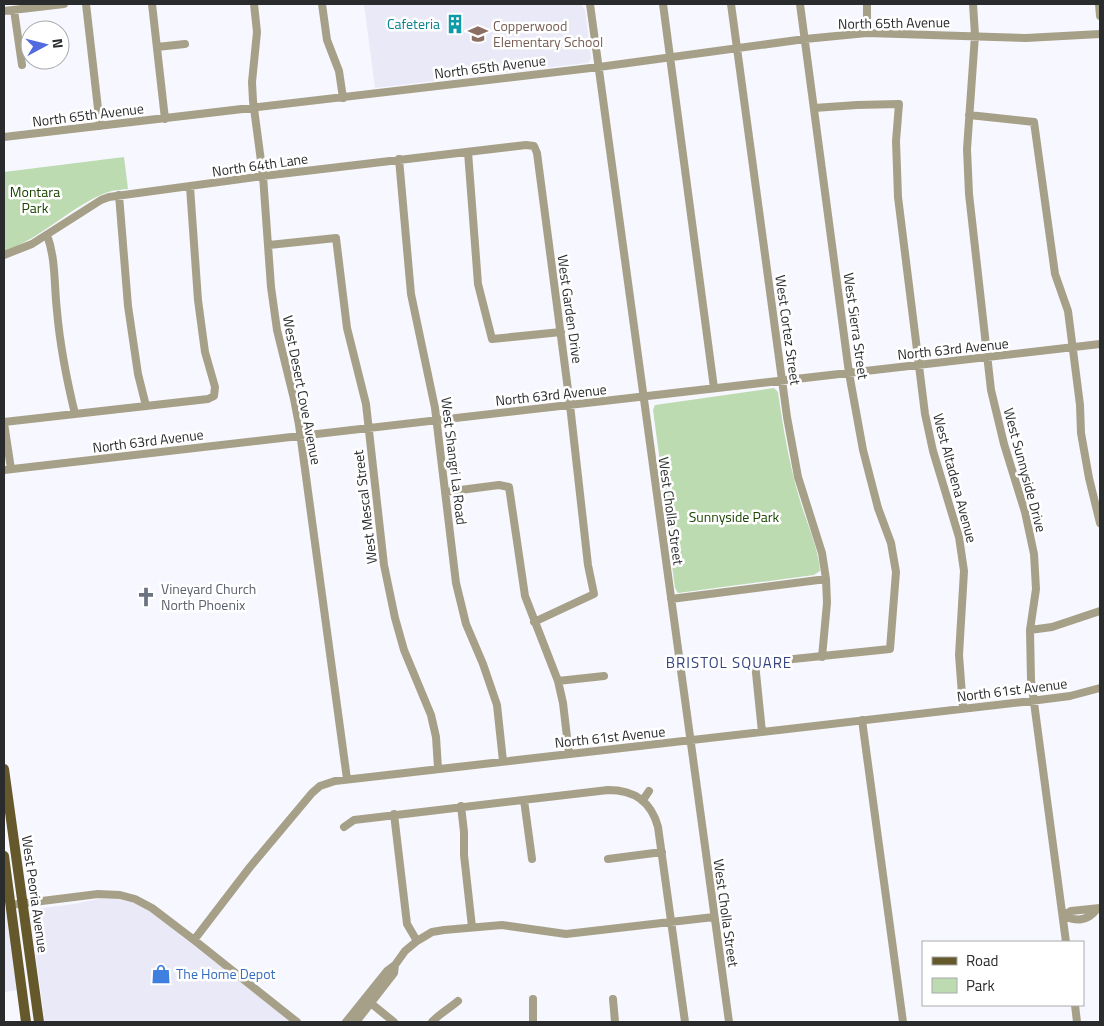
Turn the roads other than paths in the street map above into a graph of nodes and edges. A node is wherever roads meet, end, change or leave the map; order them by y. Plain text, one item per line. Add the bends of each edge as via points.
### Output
1 (64, 4) edge
2 (86, 4) edge
3 (152, 4) edge
4 (254, 4) edge
5 (322, 4) edge
6 (590, 4) edge
7 (663, 4) edge
8 (731, 4) edge
9 (800, 4) edge
10 (867, 4) edge
11 (973, 4) edge
12 (1099, 4) edge
13 (14, 10) junction
14 (4, 11) edge
15 (1100, 16) edge
16 (867, 33) junction
17 (1100, 34) edge
18 (975, 35) junction
19 (805, 39) junction
20 (185, 44) dead end
21 (157, 47) junction
22 (737, 48) junction
23 (20, 51) edge
24 (670, 57) junction
25 (599, 67) junction
26 (343, 98) junction
27 (254, 108) junction
28 (814, 108) junction
29 (969, 115) junction
30 (165, 119) junction
31 (100, 126) junction
32 (4, 137) edge
33 (534, 146) joint
34 (468, 152) junction
35 (400, 160) junction
36 (263, 176) junction
37 (190, 187) junction
38 (119, 195) junction
39 (47, 235) junction
40 (269, 245) junction
41 (4, 255) edge
42 (560, 332) junction
43 (1100, 344) edge
44 (1073, 348) junction
45 (988, 358) junction
46 (918, 365) junction
47 (849, 373) junction
48 (782, 381) junction
49 (714, 388) junction
50 (642, 397) junction
51 (570, 405) junction
52 (146, 406) junction
53 (76, 414) junction
54 (437, 420) junction
55 (4, 423) edge
56 (369, 428) junction
57 (300, 436) junction
58 (7, 470) edge
59 (445, 492) junction
60 (1100, 523) edge
61 (826, 579) junction
62 (671, 599) junction
63 (1100, 611) edge
64 (534, 622) junction
65 (1030, 630) junction
66 (822, 657) junction
67 (604, 676) dead end
68 (558, 681) junction
69 (1100, 688) edge
70 (1033, 701) junction
71 (964, 708) junction
72 (862, 720) junction
73 (762, 732) junction
74 (690, 740) junction
75 (569, 754) junction
76 (503, 761) junction
77 (438, 768) junction
78 (4, 769) edge
79 (347, 779) junction
80 (649, 791) dead end
81 (524, 800) junction
82 (643, 800) junction
83 (461, 806) junction
84 (394, 814) junction
85 (7, 818) edge
86 (344, 827) dead end
87 (662, 852) junction
88 (4, 856) edge
89 (532, 858) dead end
90 (608, 859) dead end
91 (10, 905) junction
92 (22, 905) junction
93 (1098, 909) edge
94 (1062, 916) junction
95 (714, 917) junction
96 (672, 922) junction
97 (472, 927) junction
98 (194, 940) junction
99 (417, 941) junction
100 (1066, 941) edge
101 (533, 999) dead end
102 (613, 999) dead end
103 (368, 1001) junction
104 (458, 1001) dead end
105 (1075, 1006) edge
106 (26, 1022) edge
107 (39, 1022) edge
108 (297, 1022) edge
109 (346, 1022) edge
110 (356, 1022) edge
111 (394, 1022) edge
112 (432, 1022) edge
113 (533, 1022) edge
114 (615, 1022) edge
115 (685, 1022) edge
116 (728, 1022) edge
117 (903, 1022) edge
118 (1077, 1022) edge

1 - 13 street
2 - 31 street
3 - 21 street
4 - 27 street, West Desert Cove Avenue via 257,32 252,82
5 - 26 street via 327,40 339,71
6 - 25 street, West Cholla Street
7 - 24 street
8 - 22 street, West Cortez Street
9 - 19 street, West Sierra Street
10 - 16 street
11 - 18 street, West Sunnyside Drive
12 - 15 street
13 - 14 street
13 - 23 street
16 - 18 street, North 65th Avenue
16 - 19 street, North 65th Avenue
17 - 18 street, North 65th Avenue via 1026,38
18 - 29 street, West Sunnyside Drive
19 - 22 street, North 65th Avenue
19 - 28 street, West Sierra Street
20 - 21 street
21 - 30 street
22 - 24 street, North 65th Avenue
22 - 48 street, West Cortez Street
24 - 25 street, North 65th Avenue
24 - 49 street
25 - 26 street, North 65th Avenue
25 - 50 street, West Cholla Street
26 - 27 street, North 65th Avenue
27 - 30 street, North 65th Avenue
27 - 36 street, West Desert Cove Avenue
28 - 46 street, West Altadena Avenue via 899,104 896,141 898,197
28 - 47 street, West Sierra Street
29 - 44 street via 1034,122 1055,274 1068,311
29 - 45 street, West Sunnyside Drive via 969,194
30 - 31 street, North 65th Avenue
31 - 32 street, North 65th Avenue
33 - 34 street, North 64th Lane
33 - 42 street, West Garden Drive
34 - 35 street, North 64th Lane
34 - 42 street via 478,284 492,339
35 - 36 street, North 64th Lane
35 - 54 street, West Shangri La Road via 407,268
36 - 37 street, North 64th Lane
36 - 40 street, West Desert Cove Avenue
37 - 38 street, North 64th Lane
37 - 52 street via 198,300 214,396
38 - 39 street, North 64th Lane via 101,200
38 - 52 street via 128,306
39 - 41 street, North 64th Lane
39 - 53 street via 53,253 61,344
40 - 56 street, West Mescal Street via 336,238 347,328
40 - 57 street, West Desert Cove Avenue via 277,330
42 - 51 street, West Garden Drive
43 - 44 street, North 63rd Avenue
44 - 45 street, North 63rd Avenue
44 - 60 street via 1081,433
45 - 46 street, North 63rd Avenue
45 - 65 street, West Sunnyside Drive via 997,416 1034,554 1036,589
46 - 47 street, North 63rd Avenue
46 - 71 street, West Altadena Avenue via 933,452 962,552 964,590 959,654
47 - 48 street, North 63rd Avenue
47 - 66 street, West Sierra Street via 863,450 891,543 896,572 890,649
48 - 49 street, North 63rd Avenue
48 - 61 street, West Cortez Street via 798,478 822,553
49 - 50 street, North 63rd Avenue
50 - 51 street, North 63rd Avenue
50 - 62 street, West Cholla Street
51 - 54 street, North 63rd Avenue
51 - 64 street, West Garden Drive via 594,594
52 - 53 street
53 - 55 street
54 - 56 street, North 63rd Avenue
54 - 59 street, West Shangri La Road
55 - 58 street
56 - 57 street, North 63rd Avenue
56 - 77 street, West Mescal Street via 384,564 394,618 430,715 436,737
57 - 58 street, North 63rd Avenue
57 - 79 street, West Desert Cove Avenue
59 - 64 street via 499,485 509,487 522,582
59 - 76 street, West Shangri La Road via 456,583 466,624 484,664 497,706
61 - 62 street
61 - 66 street, West Cortez Street
62 - 74 street, West Cholla Street
63 - 65 street via 1059,625
64 - 68 street
65 - 70 street, West Sunnyside Drive
66 - 73 street via 755,663
67 - 68 street
68 - 75 street
69 - 70 street, North 61st Avenue
70 - 71 street, North 61st Avenue
70 - 94 street, West Sunnyside Drive
71 - 72 street, North 61st Avenue
72 - 73 street, North 61st Avenue
72 - 117 street
73 - 74 street, North 61st Avenue
74 - 75 street, North 61st Avenue
74 - 95 street, West Cholla Street
75 - 76 street, North 61st Avenue
76 - 77 street, North 61st Avenue
77 - 79 street, North 61st Avenue
78 - 85 main road, West Peoria Avenue
79 - 98 street, North 61st Avenue via 328,783 312,793
80 - 82 street
81 - 82 street via 608,790 630,792
81 - 83 street
81 - 89 street
82 - 87 street via 656,818
83 - 84 street
83 - 97 street
84 - 86 street via 354,820
84 - 99 street via 407,924
85 - 92 main road, West Peoria Avenue
87 - 90 street
87 - 96 street
88 - 91 main road, West Peoria Avenue
91 - 92 street
91 - 106 main road, West Peoria Avenue
92 - 98 street via 98,894 120,895 152,908
92 - 107 main road, West Peoria Avenue
93 - 94 street via 1092,916 1084,918 1073,920
94 - 100 street, West Sunnyside Drive
95 - 96 street
95 - 116 street, West Cholla Street
96 - 97 street via 566,934 502,925
96 - 115 street
97 - 99 street via 432,932
98 - 108 street
99 - 103 street via 387,971
101 - 113 street
102 - 114 street
103 - 109 street
103 - 110 street
103 - 111 street
104 - 112 street
105 - 118 street

